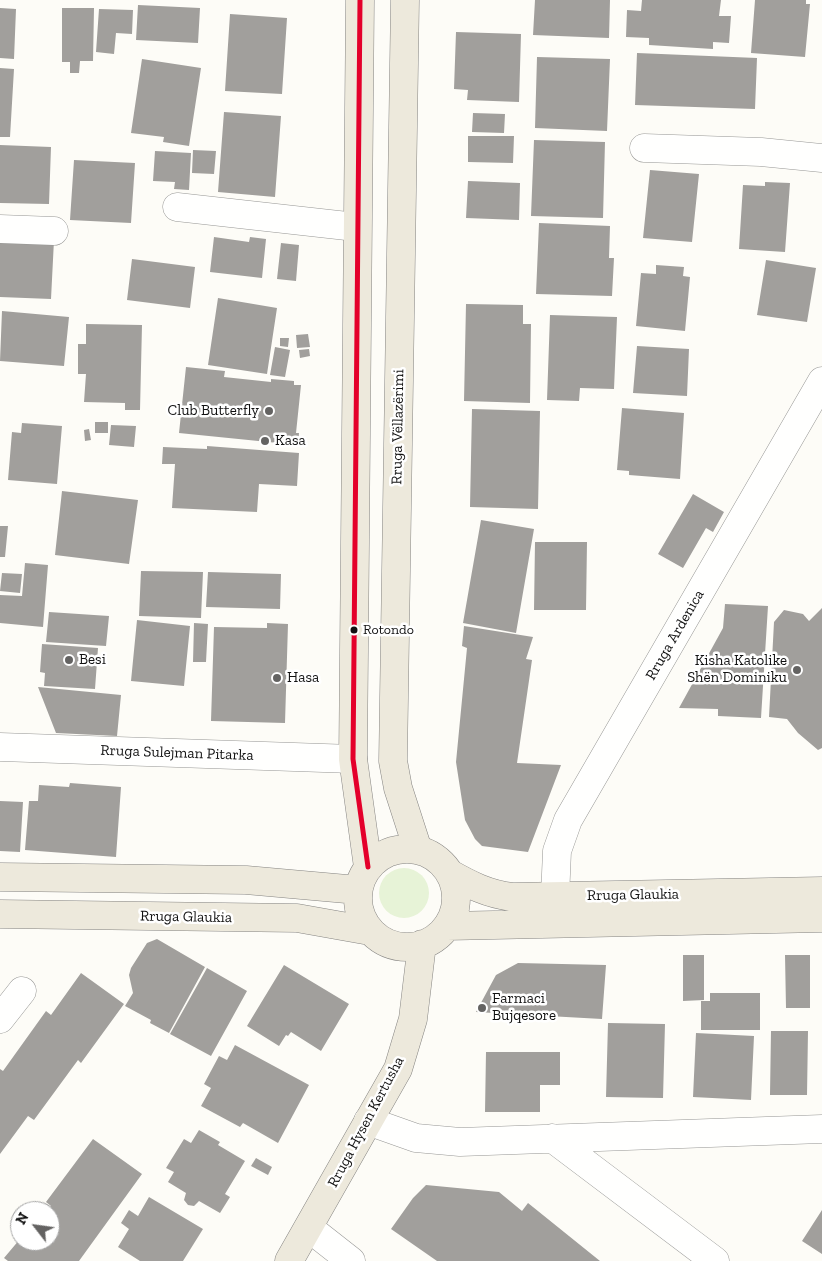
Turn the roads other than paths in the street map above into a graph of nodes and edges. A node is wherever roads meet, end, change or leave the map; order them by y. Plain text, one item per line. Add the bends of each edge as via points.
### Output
1 (360, 0) edge
2 (405, 0) edge
3 (644, 148) dead end
4 (822, 158) edge
5 (177, 207) dead end
6 (356, 227) junction
7 (0, 229) edge
8 (54, 231) dead end
9 (822, 381) edge
10 (0, 747) edge
11 (353, 759) junction
12 (418, 850) junction
13 (449, 873) junction
14 (0, 877) edge
15 (363, 878) junction
16 (822, 891) edge
17 (555, 897) junction
18 (0, 914) edge
19 (822, 918) edge
20 (447, 926) junction
21 (370, 931) junction
22 (422, 944) junction
23 (22, 991) dead end
24 (0, 1019) edge
25 (368, 1121) junction
26 (822, 1129) edge
27 (552, 1138) junction
28 (309, 1228) junction
29 (289, 1261) edge
30 (351, 1261) edge
31 (715, 1261) edge

1 - 6 main road
2 - 12 main road, Rruga Vëllazërimi via 393,761
3 - 4 street via 761,152
5 - 6 street
6 - 11 main road
7 - 8 street
9 - 17 street, Rruga Ardenica via 568,820 557,851
10 - 11 street, Rruga Sulejman Pitarka
11 - 15 main road
12 - 13 main road via 433,856
12 - 15 main road via 385,853
13 - 17 main road, Rruga Glaukia via 492,894
13 - 20 main road via 456,900
14 - 15 main road
15 - 21 main road via 358,907
16 - 17 main road, Rruga Glaukia
18 - 21 main road, Rruga Glaukia via 297,918
19 - 20 main road, Rruga Glaukia
20 - 22 main road
21 - 22 main road via 394,946
22 - 25 main road, Rruga Hysen Kertusha via 407,1044 398,1070
23 - 24 street
25 - 27 street via 416,1138 435,1141
25 - 28 main road, Rruga Hysen Kertusha
26 - 27 street
27 - 31 street
28 - 29 main road, Rruga Hysen Kertusha
28 - 30 street

